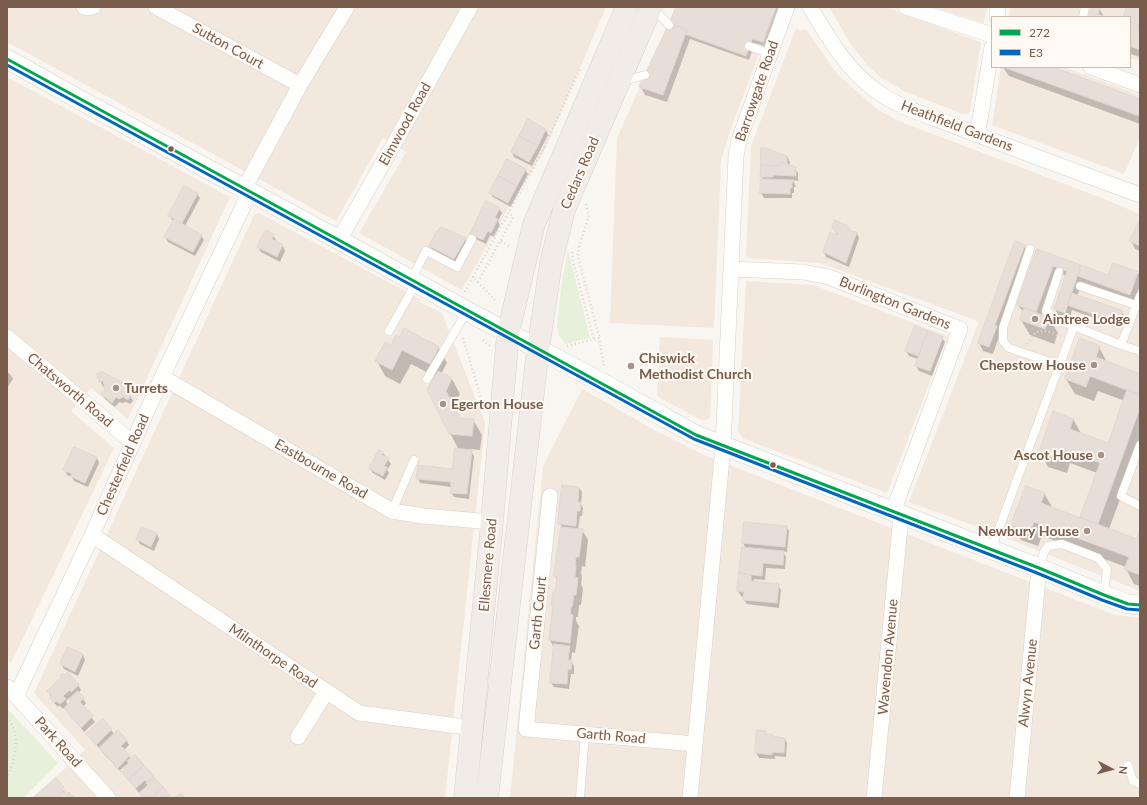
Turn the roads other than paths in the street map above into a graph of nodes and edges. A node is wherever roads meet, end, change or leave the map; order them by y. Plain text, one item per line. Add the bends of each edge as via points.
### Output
1 (84, 7) edge
2 (93, 7) edge
3 (156, 7) edge
4 (347, 7) edge
5 (470, 7) edge
6 (627, 7) edge
7 (652, 7) edge
8 (786, 7) edge
9 (810, 7) edge
10 (906, 7) edge
11 (669, 25) dead end
12 (991, 35) edge
13 (749, 46) dead end
14 (991, 53) edge
15 (771, 54) junction
16 (7, 58) edge
17 (1094, 68) edge
18 (645, 75) dead end
19 (619, 82) junction
20 (300, 85) junction
21 (1140, 85) edge
22 (976, 134) junction
23 (247, 190) junction
24 (1140, 195) edge
25 (472, 239) dead end
26 (339, 240) junction
27 (1030, 249) dead end
28 (731, 269) junction
29 (1059, 272) dead end
30 (413, 281) junction
31 (1080, 286) dead end
32 (1140, 296) edge
33 (1136, 306) junction
34 (463, 318) junction
35 (1074, 326) junction
36 (389, 331) dead end
37 (508, 333) junction
38 (7, 337) edge
39 (1120, 345) junction
40 (538, 349) junction
41 (1140, 351) edge
42 (1059, 366) junction
43 (162, 377) junction
44 (427, 378) dead end
45 (133, 443) junction
46 (1140, 445) edge
47 (723, 447) junction
48 (414, 460) dead end
49 (550, 496) dead end
50 (1140, 506) edge
51 (392, 511) junction
52 (897, 514) junction
53 (492, 522) junction
54 (92, 535) junction
55 (991, 550) junction
56 (1039, 568) junction
57 (1104, 595) junction
58 (1140, 605) edge
59 (12, 691) edge
60 (326, 692) junction
61 (473, 728) junction
62 (526, 729) joint
63 (586, 734) junction
64 (298, 737) dead end
65 (695, 744) junction
66 (1128, 765) dead end
67 (1140, 784) edge
68 (108, 798) edge
69 (466, 798) edge
70 (487, 798) edge
71 (580, 798) edge
72 (690, 798) edge
73 (874, 798) edge
74 (1017, 798) edge

1 - 2 street
3 - 20 street, Sutton Court
4 - 20 street, Chesterfield Road
5 - 26 street, Elmwood Road
6 - 37 highway, Cedars Road via 534,224
7 - 11 lane
7 - 19 highway, Cedars Road
8 - 15 street, Barrowgate Road
9 - 22 street, Heathfield Gardens via 834,46 875,90 893,102
10 - 12 street
13 - 15 lane
14 - 22 street
15 - 28 street, Barrowgate Road via 739,140 736,156
16 - 23 street
17 - 21 street
18 - 19 lane
19 - 40 highway, Cedars Road via 564,210 551,263
20 - 23 street, Chesterfield Road
22 - 24 street, Heathfield Gardens
23 - 26 street
23 - 43 street, Chesterfield Road
25 - 30 lane via 457,267 426,251
26 - 30 street
27 - 42 lane via 1002,328 1003,340 1009,348
28 - 47 street, Barrowgate Road
28 - 52 street, Burlington Gardens via 803,272 830,278 960,329
29 - 35 lane via 1046,311 1059,321
30 - 34 street
30 - 36 lane
31 - 33 lane
32 - 33 lane
33 - 39 lane
34 - 37 street
34 - 44 lane
35 - 39 lane
35 - 42 lane
37 - 40 street
37 - 53 highway, Ellesmere Road
38 - 45 street, Chatsworth Road
39 - 41 lane
40 - 47 street via 696,435
40 - 70 highway, Ellesmere Road
42 - 55 lane
43 - 45 street, Chesterfield Road
43 - 51 street, Eastbourne Road
45 - 54 street, Chesterfield Road
46 - 50 lane via 1121,496
47 - 52 street
47 - 65 street, Barrowgate Road
48 - 51 lane
49 - 62 street, Garth Court
51 - 53 street, Eastbourne Road
52 - 55 street
52 - 73 street, Wavendon Avenue
53 - 61 highway, Ellesmere Road
54 - 59 street, Chesterfield Road
54 - 60 street, Milnthorpe Road
55 - 56 street
56 - 57 street
56 - 57 lane via 1048,546 1062,544 1098,558 1107,569
56 - 74 street, Alwyn Avenue
57 - 58 street via 1128,604
59 - 68 street, Park Road
60 - 61 street, Milnthorpe Road via 359,713
60 - 64 street
61 - 69 highway, Ellesmere Road
62 - 63 street, Garth Road
63 - 65 street, Garth Road
63 - 71 lane
65 - 72 street, Barrowgate Road
66 - 67 lane via 1133,781

